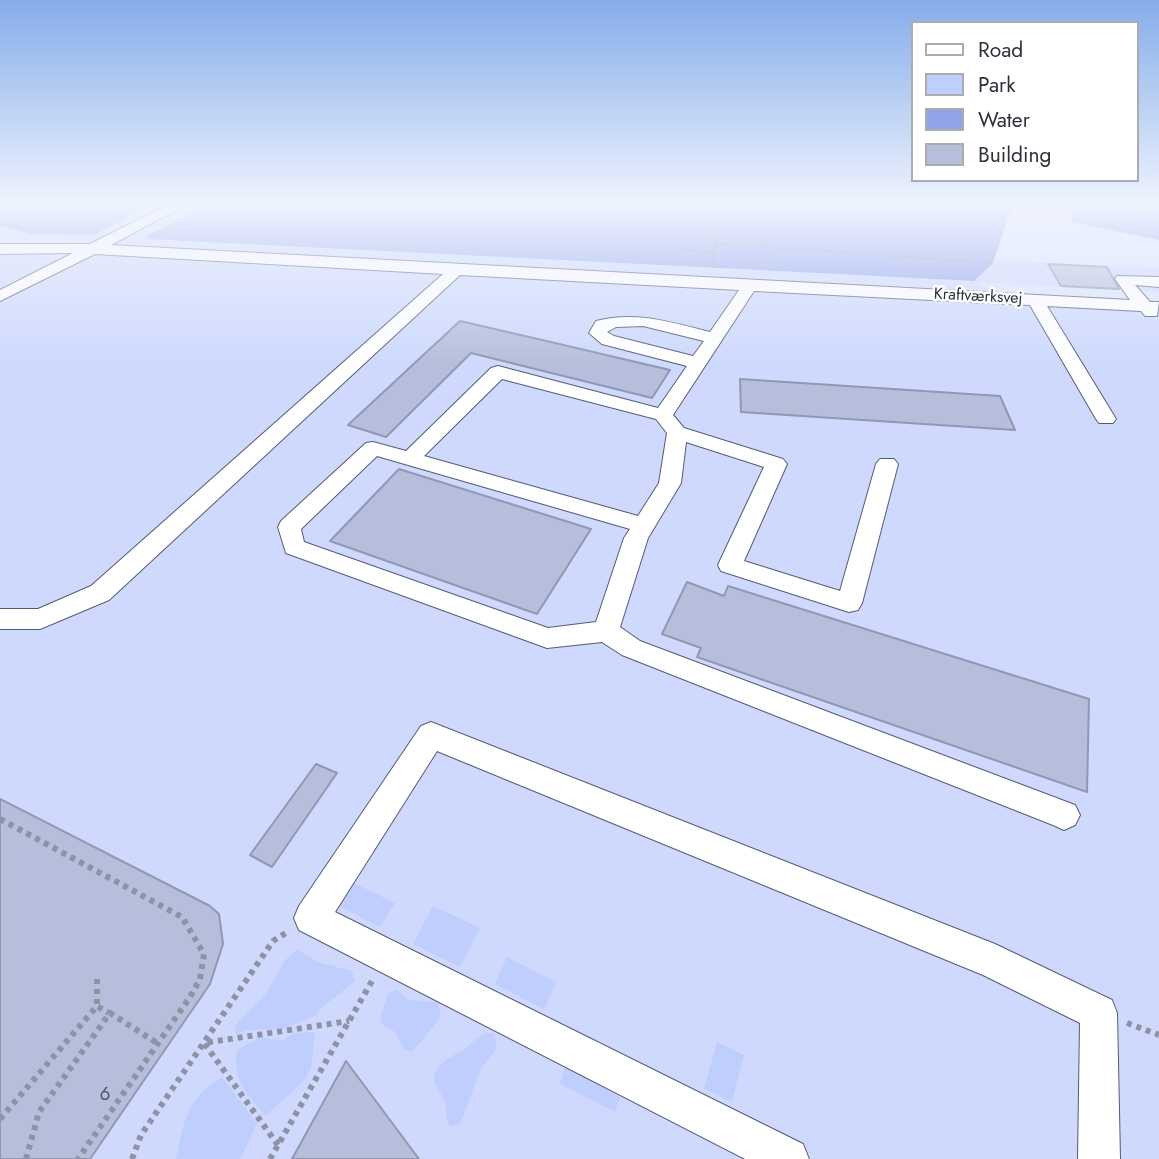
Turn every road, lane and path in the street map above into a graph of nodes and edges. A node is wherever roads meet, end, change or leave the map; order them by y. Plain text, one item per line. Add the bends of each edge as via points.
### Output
1 (74, 257) edge
2 (262, 257) edge
3 (713, 257) edge
4 (911, 257) edge
5 (993, 263) dead end
6 (456, 270) junction
7 (711, 275) dead end
8 (1159, 282) edge
9 (750, 285) junction
10 (0, 296) edge
11 (1035, 300) junction
12 (1152, 307) edge
13 (1159, 320) edge
14 (714, 338) junction
15 (697, 363) junction
16 (1106, 419) dead end
17 (670, 424) junction
18 (410, 458) junction
19 (887, 464) dead end
20 (644, 525) junction
21 (0, 619) edge
22 (606, 631) junction
23 (1064, 815) dead end
24 (0, 819) edge
25 (311, 918) junction
26 (387, 956) junction
27 (97, 979) dead end
28 (97, 1006) junction
29 (110, 1013) junction
30 (349, 1021) junction
31 (157, 1043) junction
32 (204, 1043) junction
33 (0, 1119) edge
34 (278, 1145) junction
35 (26, 1159) edge
36 (78, 1159) edge
37 (132, 1159) edge
38 (270, 1159) edge
39 (788, 1159) edge
40 (1099, 1159) edge

1 - 10 street
2 - 6 street, Kraftværksvej
3 - 7 path
4 - 5 path
6 - 9 street, Kraftværksvej
6 - 21 street via 100,593 40,619
8 - 12 street via 1123,279
9 - 11 street, Kraftværksvej
9 - 14 street
11 - 12 street, Kraftværksvej
11 - 16 street
12 - 13 street
14 - 15 street
14 - 15 street via 637,320 614,320 601,325 598,333 608,340
15 - 17 street
17 - 18 street via 498,372
17 - 19 street via 776,464 730,565 849,603
17 - 20 street via 670,483
18 - 20 street
18 - 22 street via 373,448 289,527 294,547 547,638
20 - 22 street
22 - 23 street via 631,648
24 - 31 path via 182,917 204,954 200,979
25 - 26 street
25 - 32 path via 272,942
25 - 40 street via 430,736 995,962 1099,1013
26 - 30 path
26 - 39 street
27 - 28 path
28 - 29 path
28 - 33 path
29 - 31 path
29 - 35 path via 39,1112
30 - 32 path
30 - 34 path
31 - 36 path
32 - 34 path
32 - 37 path via 141,1135
34 - 38 path

